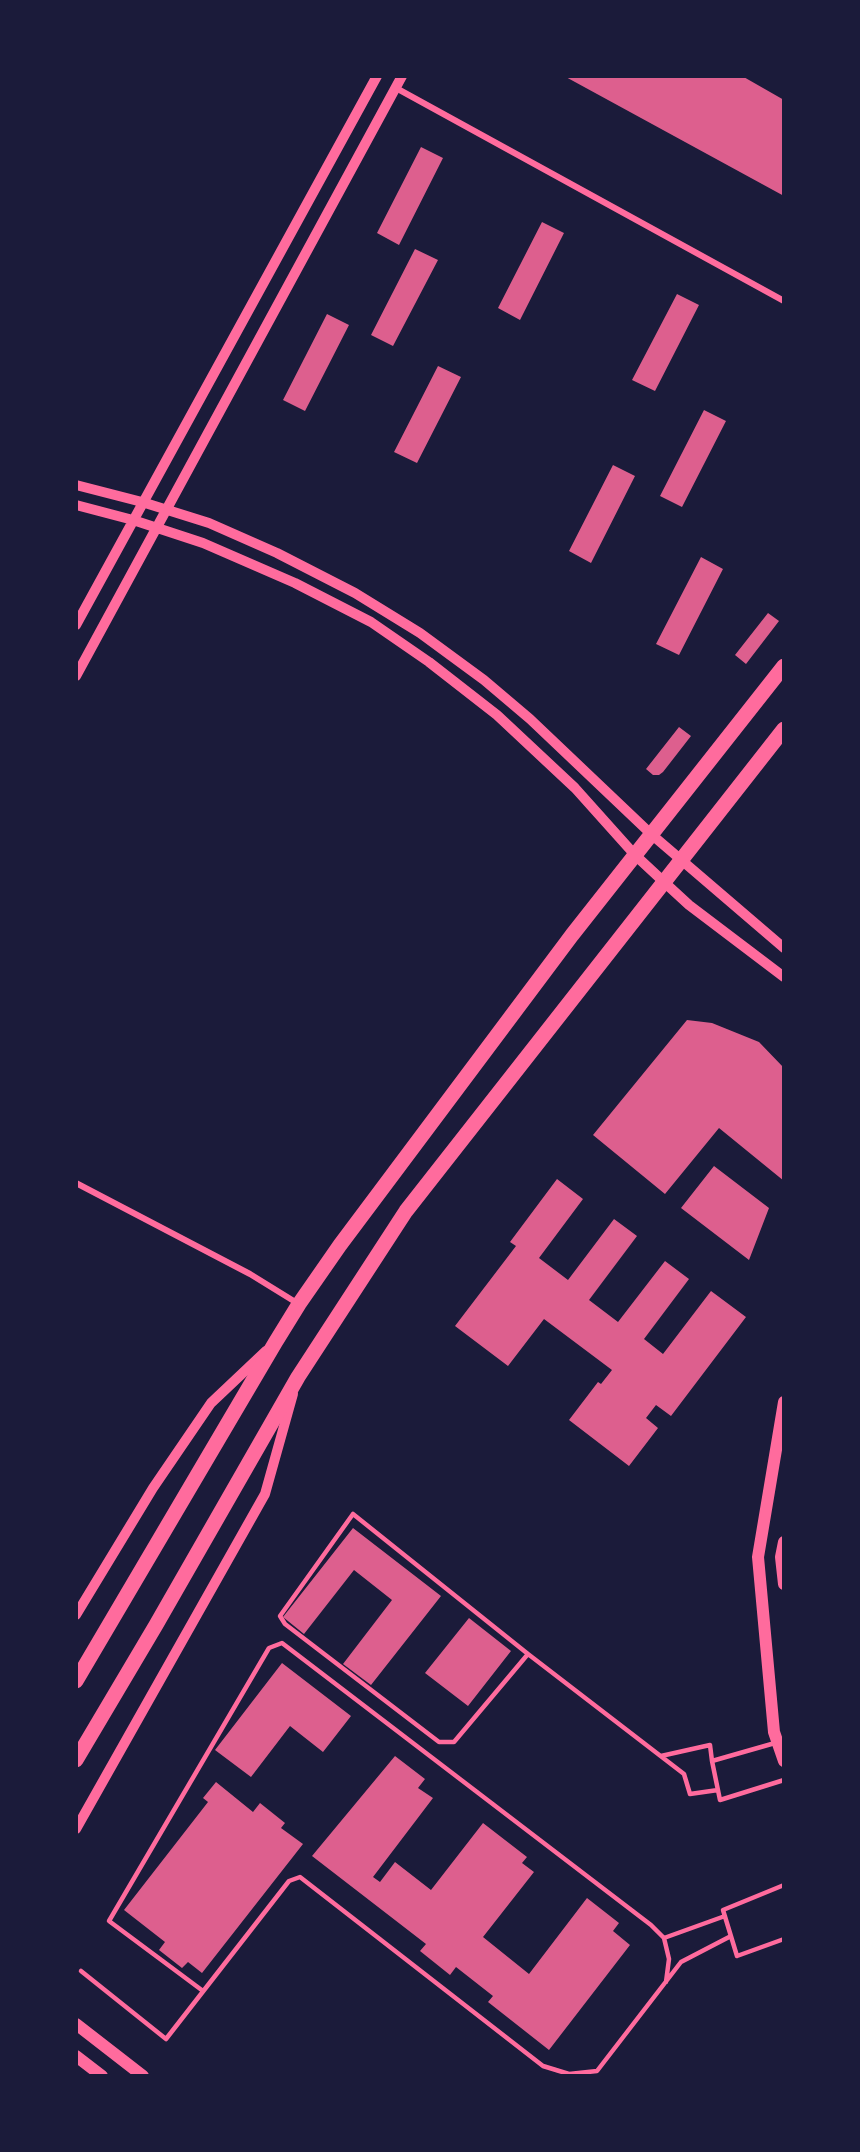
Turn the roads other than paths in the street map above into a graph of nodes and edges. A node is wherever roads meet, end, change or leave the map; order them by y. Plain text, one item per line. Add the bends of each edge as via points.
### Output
1 (377, 76) edge
2 (402, 76) edge
3 (396, 88) junction
4 (783, 301) edge
5 (76, 485) edge
6 (142, 502) junction
7 (76, 505) edge
8 (166, 510) junction
9 (133, 520) junction
10 (157, 527) junction
11 (76, 625) edge
12 (783, 666) edge
13 (76, 676) edge
14 (783, 729) edge
15 (651, 834) junction
16 (635, 855) junction
17 (681, 860) junction
18 (664, 882) junction
19 (783, 948) edge
20 (783, 977) edge
21 (76, 1183) edge
22 (299, 1304) junction
23 (275, 1342) junction
24 (298, 1377) junction
25 (783, 1402) edge
26 (783, 1542) edge
27 (783, 1584) edge
28 (76, 1615) edge
29 (528, 1654) junction
30 (76, 1681) edge
31 (778, 1742) junction
32 (661, 1756) junction
33 (76, 1760) edge
34 (712, 1761) junction
35 (783, 1761) edge
36 (783, 1780) edge
37 (718, 1790) junction
38 (76, 1829) edge
39 (783, 1885) edge
40 (725, 1916) junction
41 (731, 1936) junction
42 (663, 1938) junction
43 (783, 1939) edge
44 (81, 1971) dead end
45 (666, 1982) junction
46 (203, 1991) junction
47 (76, 2024) edge
48 (76, 2056) edge
49 (102, 2076) edge
50 (143, 2076) edge

1 - 6 street
2 - 3 street
3 - 4 street
3 - 8 street
5 - 6 street
6 - 8 street
6 - 9 street
7 - 9 street
8 - 10 street
8 - 15 street via 209,523 277,553 356,593 420,633 530,719
9 - 10 street
9 - 11 street
10 - 13 street
10 - 16 street via 295,583 371,622 420,655 497,715 548,762
12 - 15 main road
14 - 17 main road
15 - 16 main road
15 - 17 street
16 - 18 street
16 - 22 main road via 378,1191
17 - 18 main road
17 - 19 street
18 - 20 street
18 - 24 main road via 406,1212
21 - 22 street
22 - 23 main road
23 - 28 street via 211,1403 153,1488
23 - 30 main road
24 - 33 main road
24 - 38 street via 265,1494
25 - 31 main road via 758,1557
26 - 27 main road
29 - 29 lane via 454,1742 439,1742 285,1624 280,1616 353,1514
29 - 32 lane
31 - 34 lane
31 - 35 main road
32 - 34 lane via 710,1745
32 - 37 lane via 684,1774 690,1794
34 - 37 lane
36 - 37 lane via 720,1800
39 - 40 lane via 723,1910
40 - 41 lane
40 - 42 lane
41 - 43 lane via 737,1956
41 - 45 lane via 681,1962
42 - 45 lane via 669,1959
42 - 46 lane via 282,1643 268,1648 109,1921
44 - 46 lane via 166,2038
45 - 46 lane via 597,2071 569,2074 543,2066 300,1877 289,1881
47 - 50 main road
48 - 49 main road

